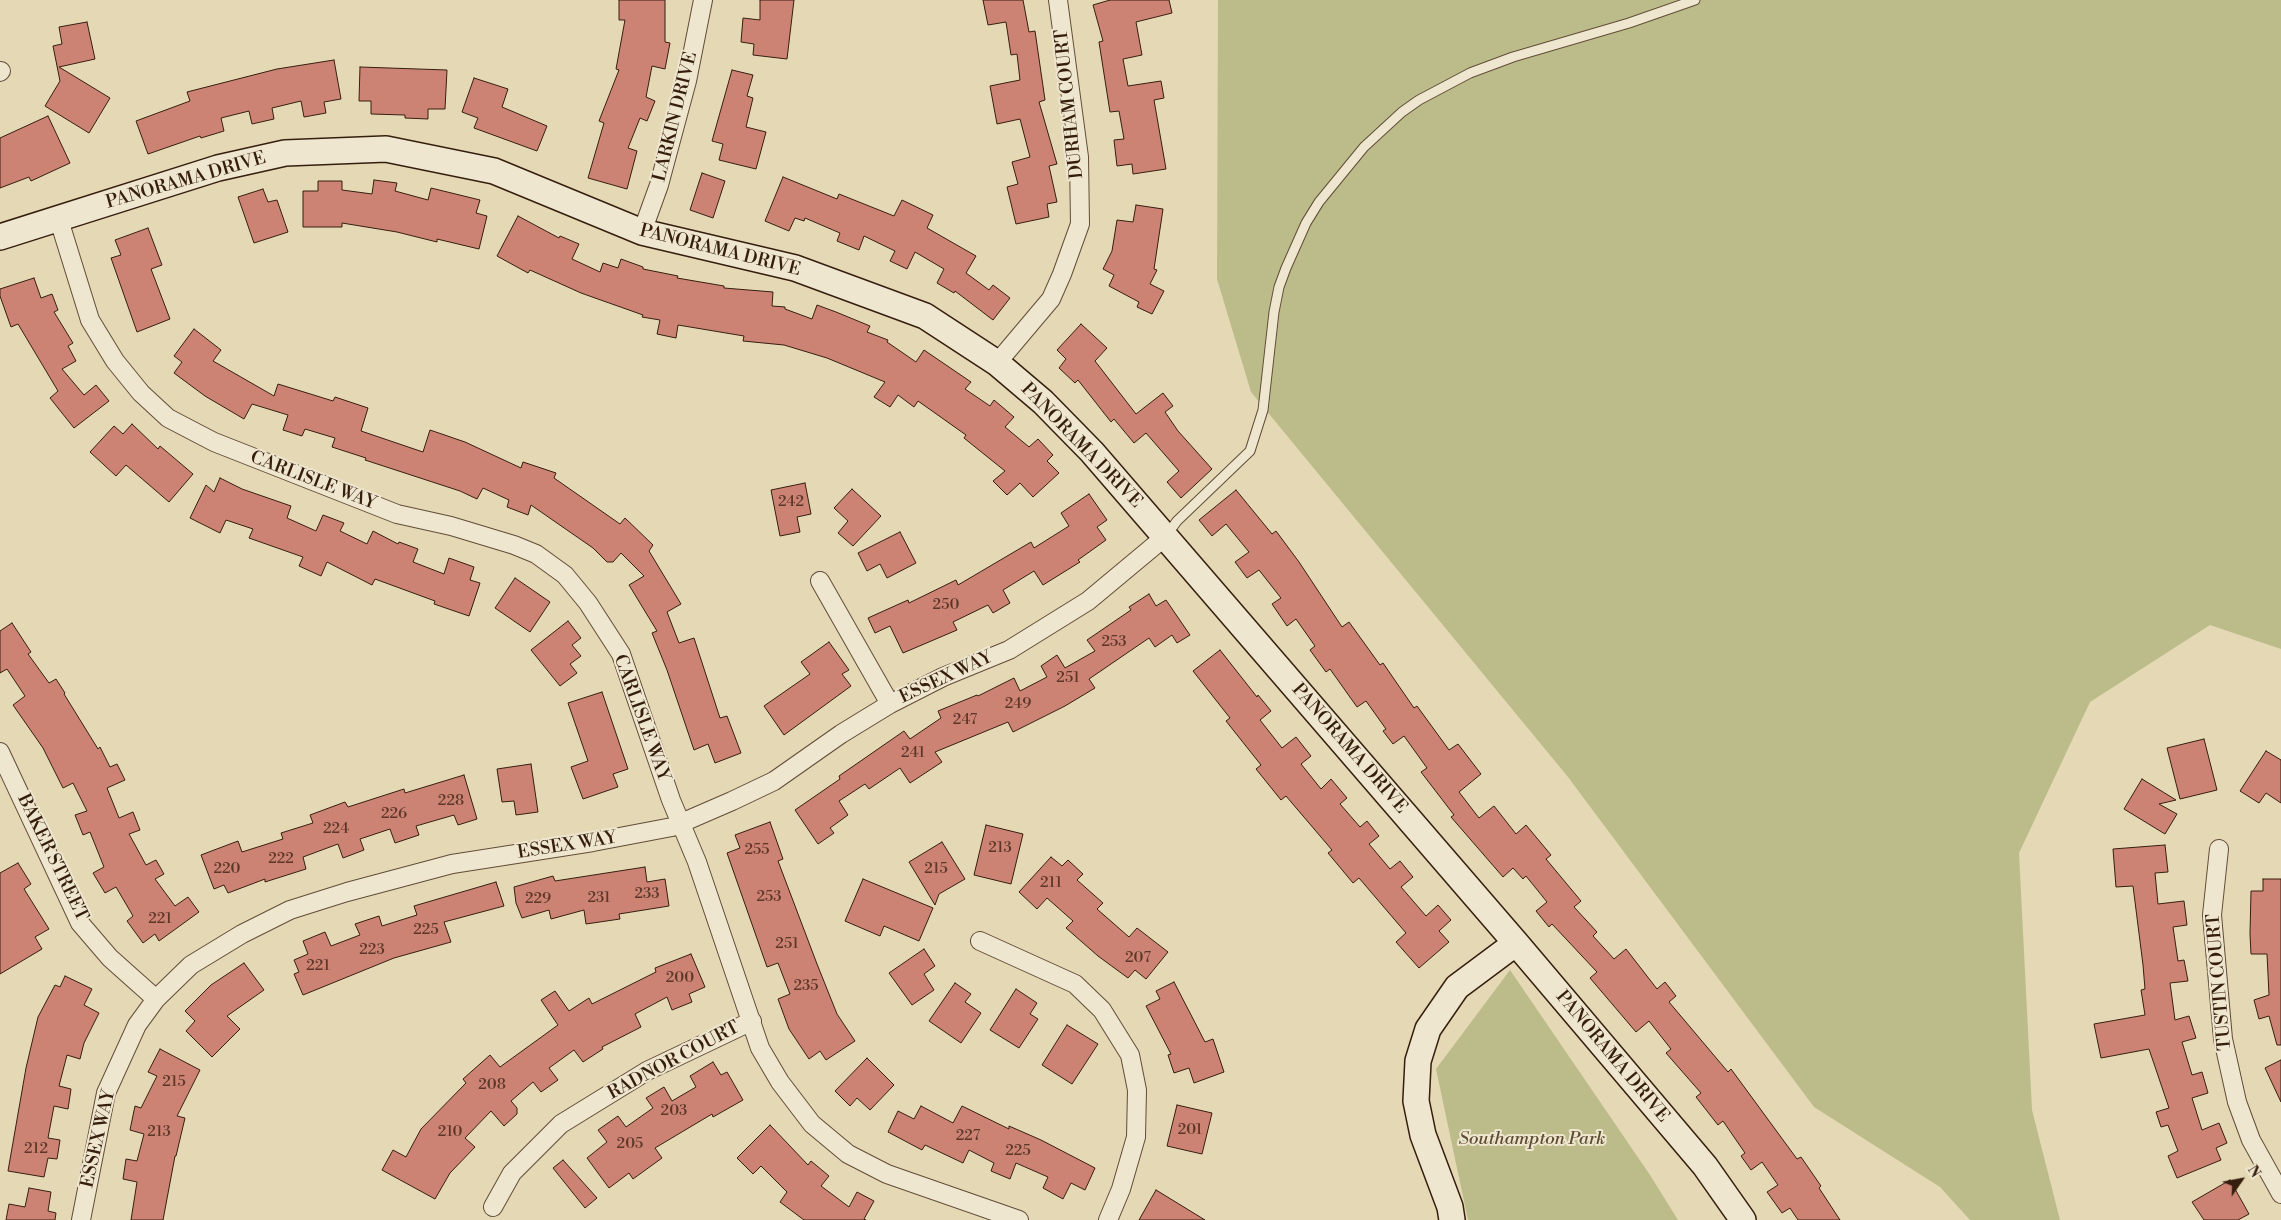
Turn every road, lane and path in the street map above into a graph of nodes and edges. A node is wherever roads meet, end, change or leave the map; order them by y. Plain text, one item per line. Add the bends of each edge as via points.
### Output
1 (703, 0) edge
2 (1058, 0) edge
3 (1695, 0) edge
4 (58, 220) junction
5 (642, 232) junction
6 (0, 237) edge
7 (997, 363) junction
8 (1166, 536) junction
9 (820, 581) dead end
10 (890, 704) junction
11 (0, 752) edge
12 (680, 824) junction
13 (2219, 849) dead end
14 (980, 941) dead end
15 (1516, 943) junction
16 (156, 999) junction
17 (752, 1021) junction
18 (2281, 1194) edge
19 (493, 1207) dead end
20 (81, 1220) edge
21 (1019, 1220) edge
22 (1108, 1220) edge
23 (1452, 1220) edge
24 (1743, 1220) edge

1 - 5 street, LARKIN DRIVE via 687,81 659,185
2 - 7 street, DURHAM COURT via 1079,157 1080,224 1050,299
3 - 8 lane via 1470,73 1419,100 1364,147 1319,202 1286,268 1274,312 1263,410 1250,451 1177,521
4 - 5 street, PANORAMA DRIVE via 218,168 285,153 386,149 494,171
4 - 6 street, PANORAMA DRIVE
4 - 12 street, CARLISLE WAY via 90,320 115,361 141,393 168,418 214,442 397,514 514,545 536,554 564,575 588,603 621,654
5 - 7 street, PANORAMA DRIVE via 795,268 866,292 925,316
7 - 8 street, PANORAMA DRIVE via 1044,402
8 - 10 street, ESSEX WAY via 1088,601 1009,650 943,677
8 - 15 street, PANORAMA DRIVE
9 - 10 street
10 - 12 street, ESSEX WAY via 774,781
11 - 16 street, BAKER STREET via 80,923 110,958
12 - 16 street, ESSEX WAY via 594,842 452,864 290,910 191,965
12 - 17 street, CARLISLE WAY via 697,862
13 - 18 street, TUSTIN COURT via 2212,916 2223,1039 2238,1102 2252,1140
14 - 22 street via 1075,984 1102,1010 1130,1055 1137,1090 1136,1137
15 - 23 street via 1457,987 1428,1029 1418,1061 1416,1101 1423,1135
15 - 24 street, PANORAMA DRIVE via 1705,1166
16 - 20 street, ESSEX WAY via 137,1025 106,1093
17 - 19 street, RADNOR COURT via 647,1071 561,1124 512,1173
17 - 21 street, CARLISLE WAY via 760,1048 780,1082 812,1124 848,1154 887,1174

